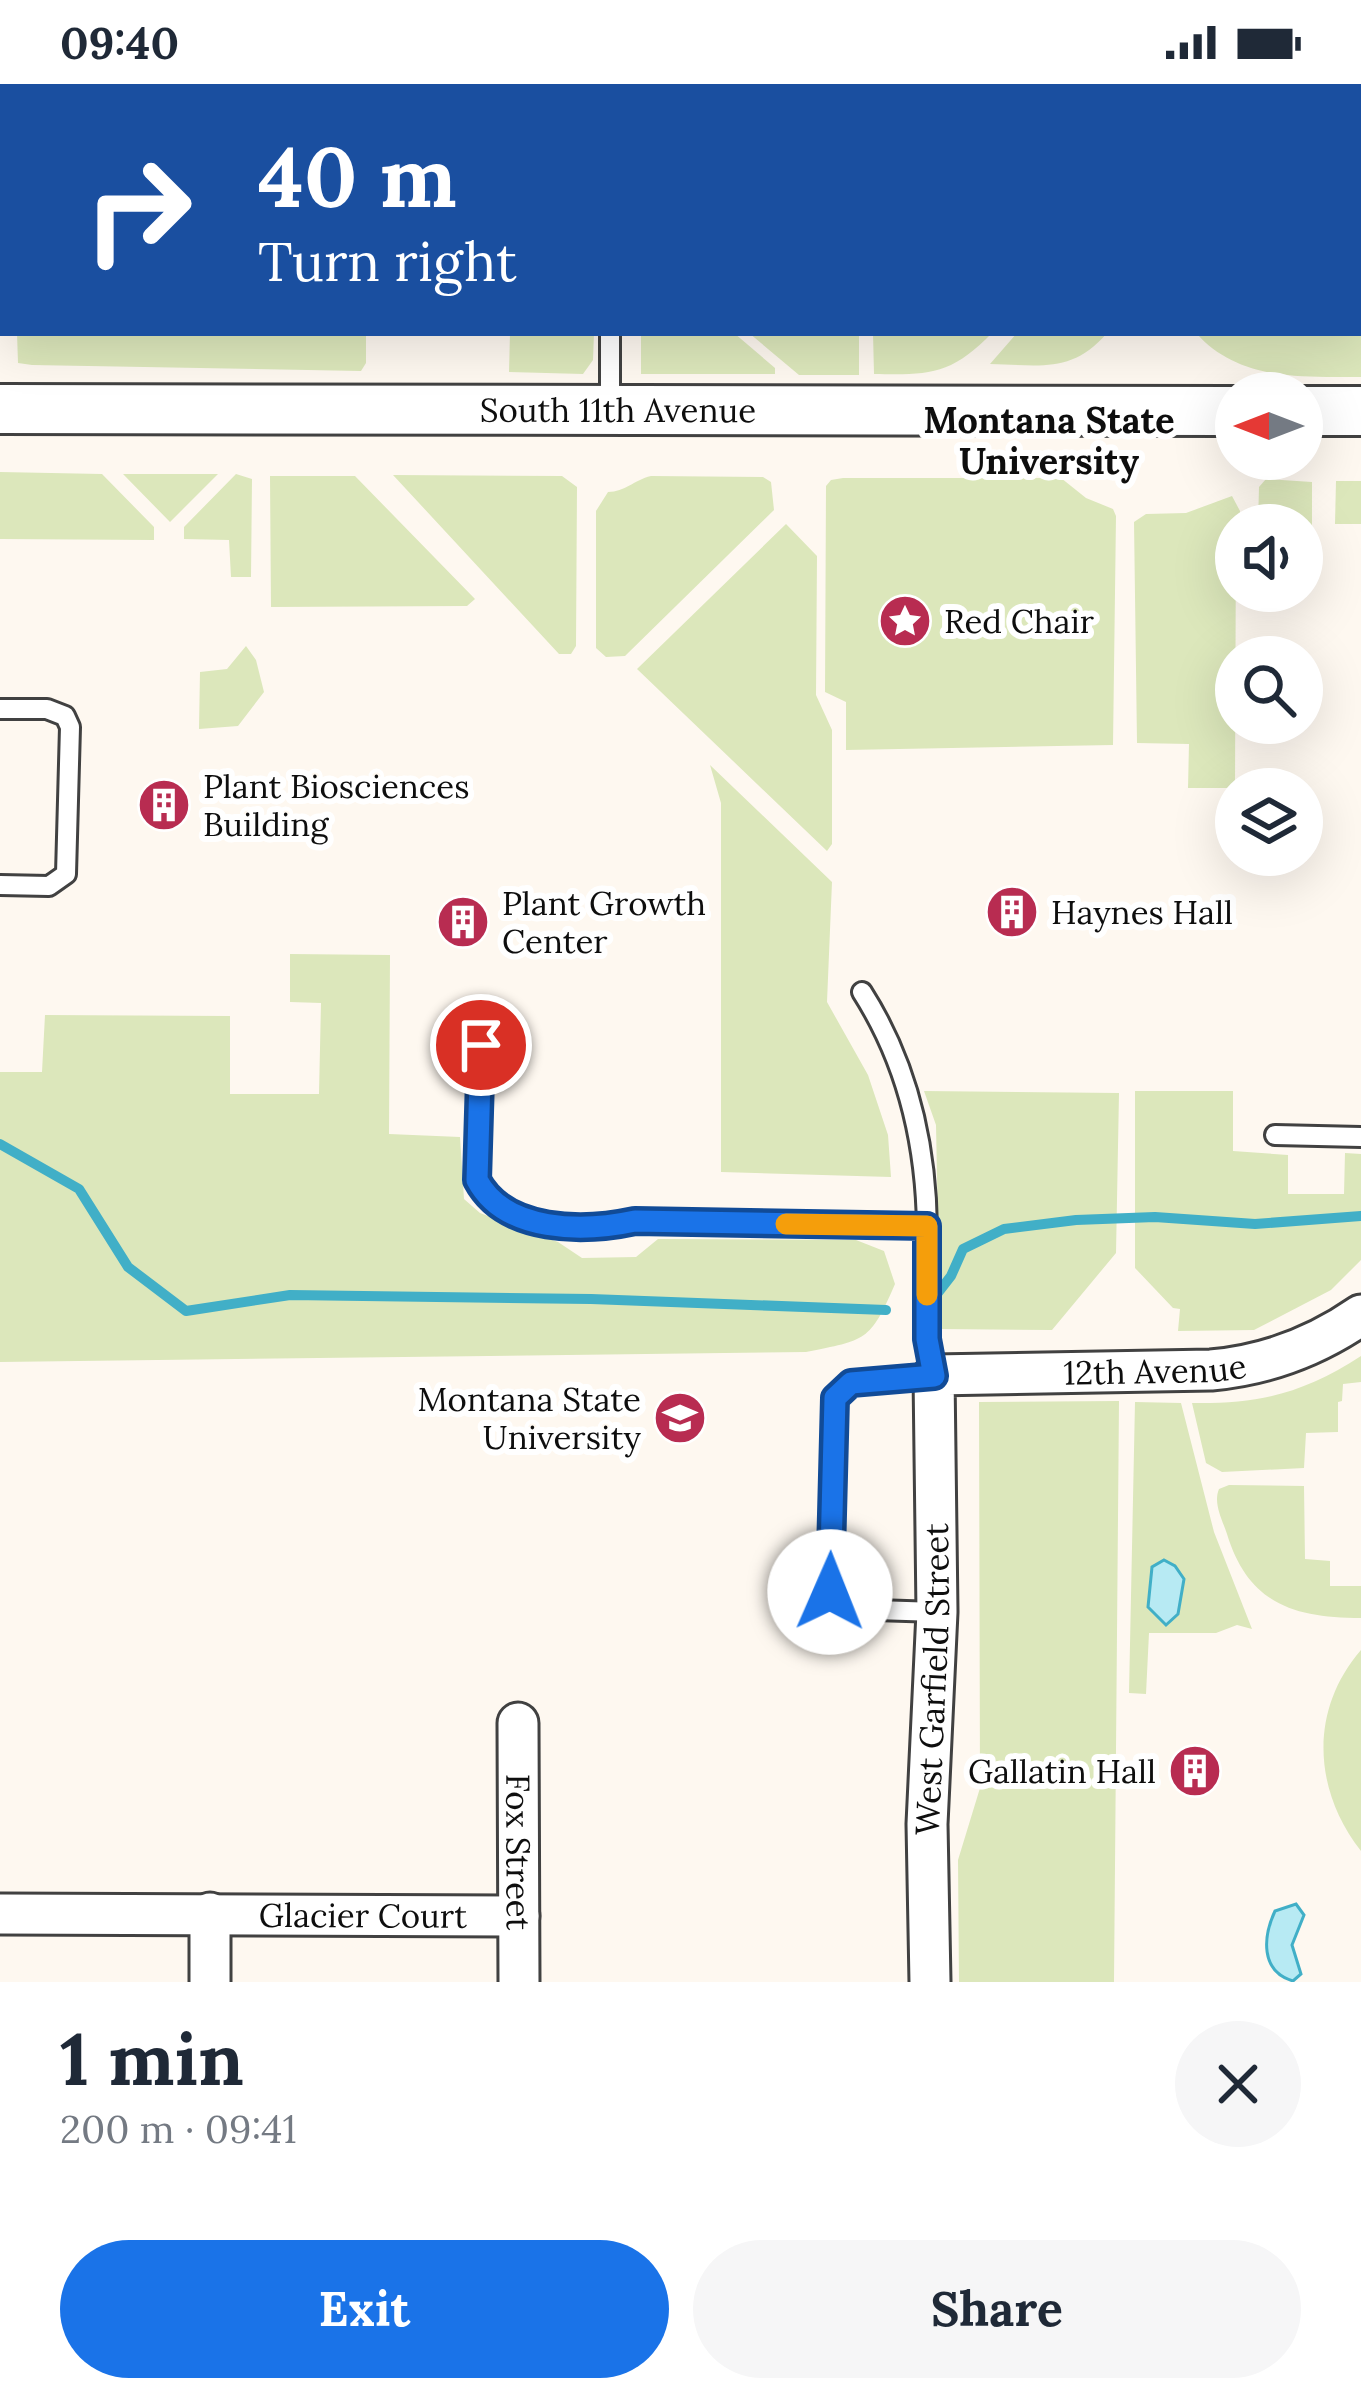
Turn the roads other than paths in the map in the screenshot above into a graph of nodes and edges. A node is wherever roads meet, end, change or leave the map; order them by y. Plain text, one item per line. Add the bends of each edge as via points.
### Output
1 (610, 336) edge
2 (0, 410) edge
3 (610, 410) junction
4 (1215, 411) edge
5 (1323, 411) edge
6 (1361, 411) edge
7 (0, 709) edge
8 (0, 885) edge
9 (862, 992) dead end
10 (481, 1045) dead end
11 (1274, 1135) dead end
12 (1361, 1137) edge
13 (927, 1226) junction
14 (1361, 1315) edge
15 (934, 1376) junction
16 (937, 1612) junction
17 (518, 1723) dead end
18 (210, 1912) junction
19 (0, 1914) edge
20 (518, 1916) junction
21 (209, 1982) edge
22 (519, 1982) edge
23 (930, 1982) edge

1 - 3 lane
2 - 3 street, South 11th Avenue
3 - 4 street, South 11th Avenue
5 - 6 street
7 - 8 lane via 47,710 70,727 67,874 49,886
9 - 13 lane via 889,1034 917,1116
10 - 13 lane via 477,1180 487,1199 553,1228 635,1221
11 - 12 lane
13 - 15 lane
14 - 15 street, 12th Avenue via 1252,1366
15 - 16 street, West Garfield Street
15 - 16 lane via 851,1383 835,1398 830,1592 845,1609
16 - 23 street, West Garfield Street
17 - 20 street, Fox Street
18 - 19 street, Glacier Court
18 - 20 street, Glacier Court
18 - 21 street
20 - 22 street, Fox Street

